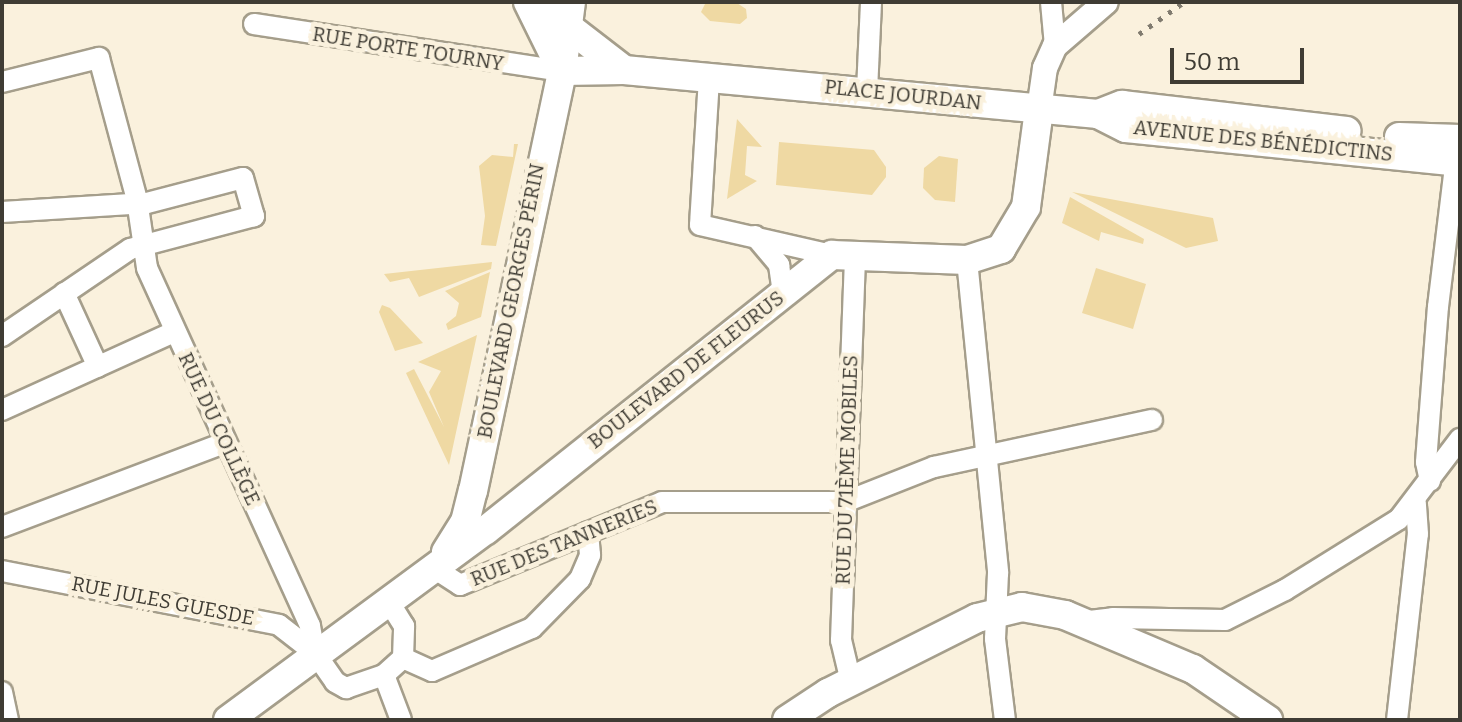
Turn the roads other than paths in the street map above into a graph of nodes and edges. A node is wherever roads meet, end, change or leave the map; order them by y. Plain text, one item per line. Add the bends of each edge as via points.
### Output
1 (528, 2) edge
2 (536, 2) edge
3 (871, 2) edge
4 (1051, 2) edge
5 (1106, 2) edge
6 (569, 14) edge
7 (254, 24) dead end
8 (1055, 46) junction
9 (624, 70) junction
10 (562, 71) junction
11 (709, 78) junction
12 (2, 82) edge
13 (867, 91) junction
14 (1039, 110) junction
15 (1098, 114) joint
16 (1459, 151) edge
17 (137, 200) junction
18 (2, 212) edge
19 (752, 233) junction
20 (143, 244) junction
21 (844, 256) junction
22 (967, 260) junction
23 (64, 293) junction
24 (783, 295) junction
25 (174, 332) junction
26 (2, 336) edge
27 (98, 367) junction
28 (2, 410) edge
29 (1152, 420) dead end
30 (1460, 439) edge
31 (224, 443) junction
32 (984, 460) junction
33 (1430, 481) junction
34 (539, 483) junction
35 (473, 491) junction
36 (845, 502) junction
37 (1416, 503) junction
38 (2, 527) edge
39 (588, 532) junction
40 (431, 566) junction
41 (2, 571) edge
42 (387, 599) junction
43 (298, 603) junction
44 (1006, 617) junction
45 (1081, 622) junction
46 (279, 625) junction
47 (1111, 639) junction
48 (322, 648) junction
49 (403, 658) junction
50 (384, 675) junction
51 (851, 682) junction
52 (2, 692) edge
53 (8, 720) edge
54 (228, 720) edge
55 (401, 720) edge
56 (787, 720) edge
57 (1005, 720) edge
58 (1268, 720) edge
59 (1397, 720) edge

1 - 10 main road
2 - 6 main road
3 - 13 street
4 - 8 street
5 - 8 street
6 - 9 main road
6 - 10 main road, BOULEVARD GEORGES PÉRIN
7 - 10 street, RUE PORTE TOURNY
8 - 14 street via 1045,68
9 - 10 main road, PLACE JOURDAN
9 - 11 main road, PLACE JOURDAN
10 - 35 main road, BOULEVARD GEORGES PÉRIN
11 - 13 main road, PLACE JOURDAN
11 - 19 street via 697,217 706,229
12 - 17 street, RUE DU COLLÈGE via 99,58
13 - 14 main road, PLACE JOURDAN
14 - 15 main road, PLACE JOURDAN
14 - 22 main road via 1032,178 1017,228 1001,249
15 - 16 main road, AVENUE DES BÉNÉDICTINS via 1126,128
16 - 33 street via 1438,307 1426,462
17 - 18 street
17 - 20 street, RUE DU COLLÈGE
17 - 20 street via 147,203 243,178 254,216
19 - 21 street
19 - 24 street via 779,265
20 - 23 street
20 - 25 street, RUE DU COLLÈGE
21 - 22 main road
21 - 24 main road, BOULEVARD DE FLEURUS
21 - 36 street, RUE DU 71ÈME MOBILES
22 - 32 street
23 - 26 street
23 - 27 street
24 - 34 main road, BOULEVARD DE FLEURUS
25 - 27 street
25 - 31 street, RUE DU COLLÈGE
27 - 28 street
29 - 32 street, RUE DES TANNERIES
30 - 33 street
31 - 38 street
31 - 43 street, RUE DU COLLÈGE
32 - 36 street, RUE DES TANNERIES via 934,467
32 - 44 street
33 - 37 street
34 - 35 main road
34 - 40 main road, BOULEVARD DE FLEURUS via 486,530
35 - 40 main road, BOULEVARD GEORGES PÉRIN via 462,528
36 - 39 street, RUE DES TANNERIES via 662,502
36 - 51 street, RUE DU 71ÈME MOBILES via 841,640
37 - 45 street via 1368,541 1225,620
37 - 59 street via 1418,534
39 - 40 street, RUE DES TANNERIES via 471,583 453,583
39 - 49 street via 590,555 580,579 532,628 432,671
40 - 42 main road
41 - 46 street, RUE JULES GUESDE
42 - 48 main road
42 - 49 street via 404,626
43 - 46 street
43 - 48 street, RUE DU COLLÈGE
44 - 45 main road via 1022,607
44 - 47 main road
44 - 51 main road
44 - 57 street
45 - 47 main road
46 - 48 street, RUE JULES GUESDE
47 - 58 main road via 1193,669
48 - 50 street via 335,682 346,688
48 - 54 main road
49 - 50 street
50 - 55 street
51 - 56 main road
52 - 53 street

